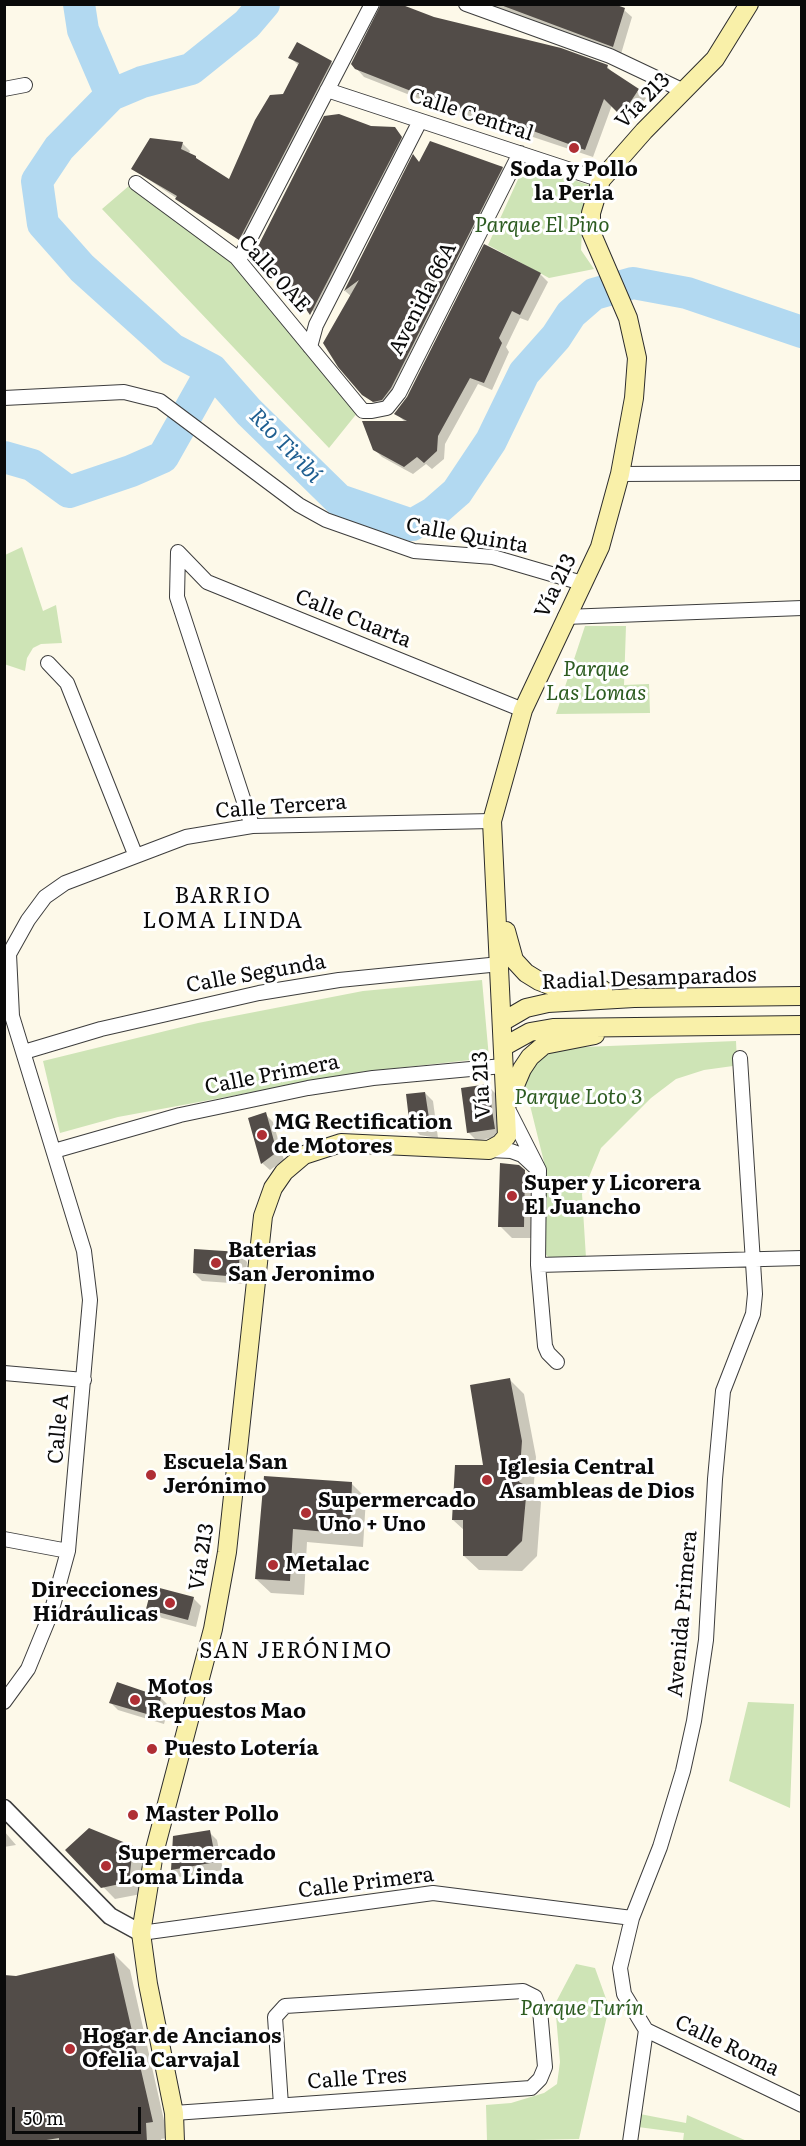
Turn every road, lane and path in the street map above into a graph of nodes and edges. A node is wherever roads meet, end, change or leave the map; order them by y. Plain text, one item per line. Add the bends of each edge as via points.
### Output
1 (372, 4) edge
2 (466, 4) edge
3 (747, 5) edge
4 (25, 85) dead end
5 (4, 89) edge
6 (327, 90) junction
7 (684, 91) junction
8 (420, 121) junction
9 (520, 153) junction
10 (601, 180) junction
11 (136, 183) dead end
12 (239, 260) junction
13 (310, 346) junction
14 (4, 399) edge
15 (363, 411) joint
16 (801, 473) edge
17 (620, 474) junction
18 (582, 583) junction
19 (801, 608) edge
20 (565, 617) junction
21 (48, 663) dead end
22 (523, 710) junction
23 (492, 821) junction
24 (252, 826) junction
25 (135, 854) junction
26 (495, 895) junction
27 (7, 953) edge
28 (500, 964) junction
29 (552, 986) junction
30 (801, 996) edge
31 (634, 998) junction
32 (502, 1022) junction
33 (801, 1025) edge
34 (630, 1026) junction
35 (503, 1047) junction
36 (24, 1052) junction
37 (741, 1058) dead end
38 (503, 1066) junction
39 (506, 1105) junction
40 (489, 1150) junction
41 (54, 1151) junction
42 (538, 1170) junction
43 (801, 1258) edge
44 (752, 1260) junction
45 (538, 1265) junction
46 (557, 1362) dead end
47 (4, 1372) edge
48 (84, 1380) junction
49 (4, 1539) edge
50 (68, 1551) junction
51 (4, 1702) edge
52 (4, 1808) edge
53 (632, 1918) junction
54 (141, 1933) junction
55 (646, 2030) junction
56 (280, 2105) junction
57 (801, 2105) edge
58 (174, 2113) junction
59 (175, 2142) edge
60 (630, 2142) edge

1 - 6 street
2 - 7 street via 610,56
3 - 7 main road, Vía 213 via 715,59
4 - 5 street
6 - 8 street, Calle Central
6 - 12 street
7 - 10 main road, Vía 213
8 - 9 street, Calle Central
8 - 13 street via 320,317
9 - 10 street, Calle Central
9 - 15 street, Avenida 66A via 393,404
10 - 17 main road, Vía 213 via 591,213 591,232 628,318 637,358
11 - 12 street, Calle 0AE
12 - 13 street, Calle 0AE
13 - 15 street, Calle 0AE
14 - 18 street, Calle Quinta via 124,392 160,401 299,505 326,520 414,551 493,557
16 - 17 street
17 - 18 main road, Vía 213 via 600,547
18 - 20 main road, Vía 213
19 - 20 street
20 - 22 main road, Vía 213
21 - 25 street via 67,683
22 - 23 main road, Vía 213
22 - 24 street, Calle Cuarta via 207,582 178,552 177,597
23 - 24 street, Calle Tercera
23 - 26 main road, Vía 213
24 - 25 street, Calle Tercera via 186,837
25 - 27 street, Calle Tercera via 65,883 45,897
26 - 28 main road, Vía 213
26 - 29 main road via 514,960 526,973
27 - 36 street, Calle A via 12,1016
28 - 29 main road via 533,985
28 - 32 main road, Vía 213
28 - 36 street, Calle Segunda via 339,980 259,993 146,1018
29 - 31 main road via 606,990
30 - 31 main road, Radial Desamparados
31 - 32 main road, Radial Desamparados via 548,1003 526,1008
32 - 35 main road, Vía 213
33 - 34 main road
34 - 35 main road via 553,1028 530,1032
34 - 39 main road via 544,1045 526,1063
35 - 38 main road, Vía 213
36 - 41 street, Calle A
37 - 44 street, Avenida Primera
38 - 39 main road, Vía 213
38 - 41 street, Calle Primera via 373,1078 276,1094 180,1115
39 - 40 main road, Vía 213 via 507,1136
39 - 42 street
40 - 42 street via 522,1155
40 - 54 main road, Vía 213 via 341,1143 304,1155 273,1188 263,1216 226,1551 213,1629 154,1853
41 - 48 street, Calle A via 84,1251 90,1300
42 - 45 street
43 - 44 street
44 - 45 street
44 - 53 street, Avenida Primera via 753,1314 723,1391 707,1631 694,1722 660,1847
45 - 46 street via 545,1346
47 - 48 street
48 - 50 street, Calle A
49 - 50 street
50 - 51 street, Calle A via 51,1613 28,1670
52 - 54 street via 110,1916
53 - 54 street, Calle Primera via 433,1893
53 - 55 street, Calle Roma via 622,1955 621,1981 630,2006
54 - 58 main road, Vía 213
55 - 57 street, Calle Roma
55 - 60 street
56 - 56 street, Calle Tres via 275,2017 285,2006 523,1991 535,1997 540,2010 545,2067 531,2088
56 - 58 street, Calle Tres
58 - 59 main road, Vía 213

